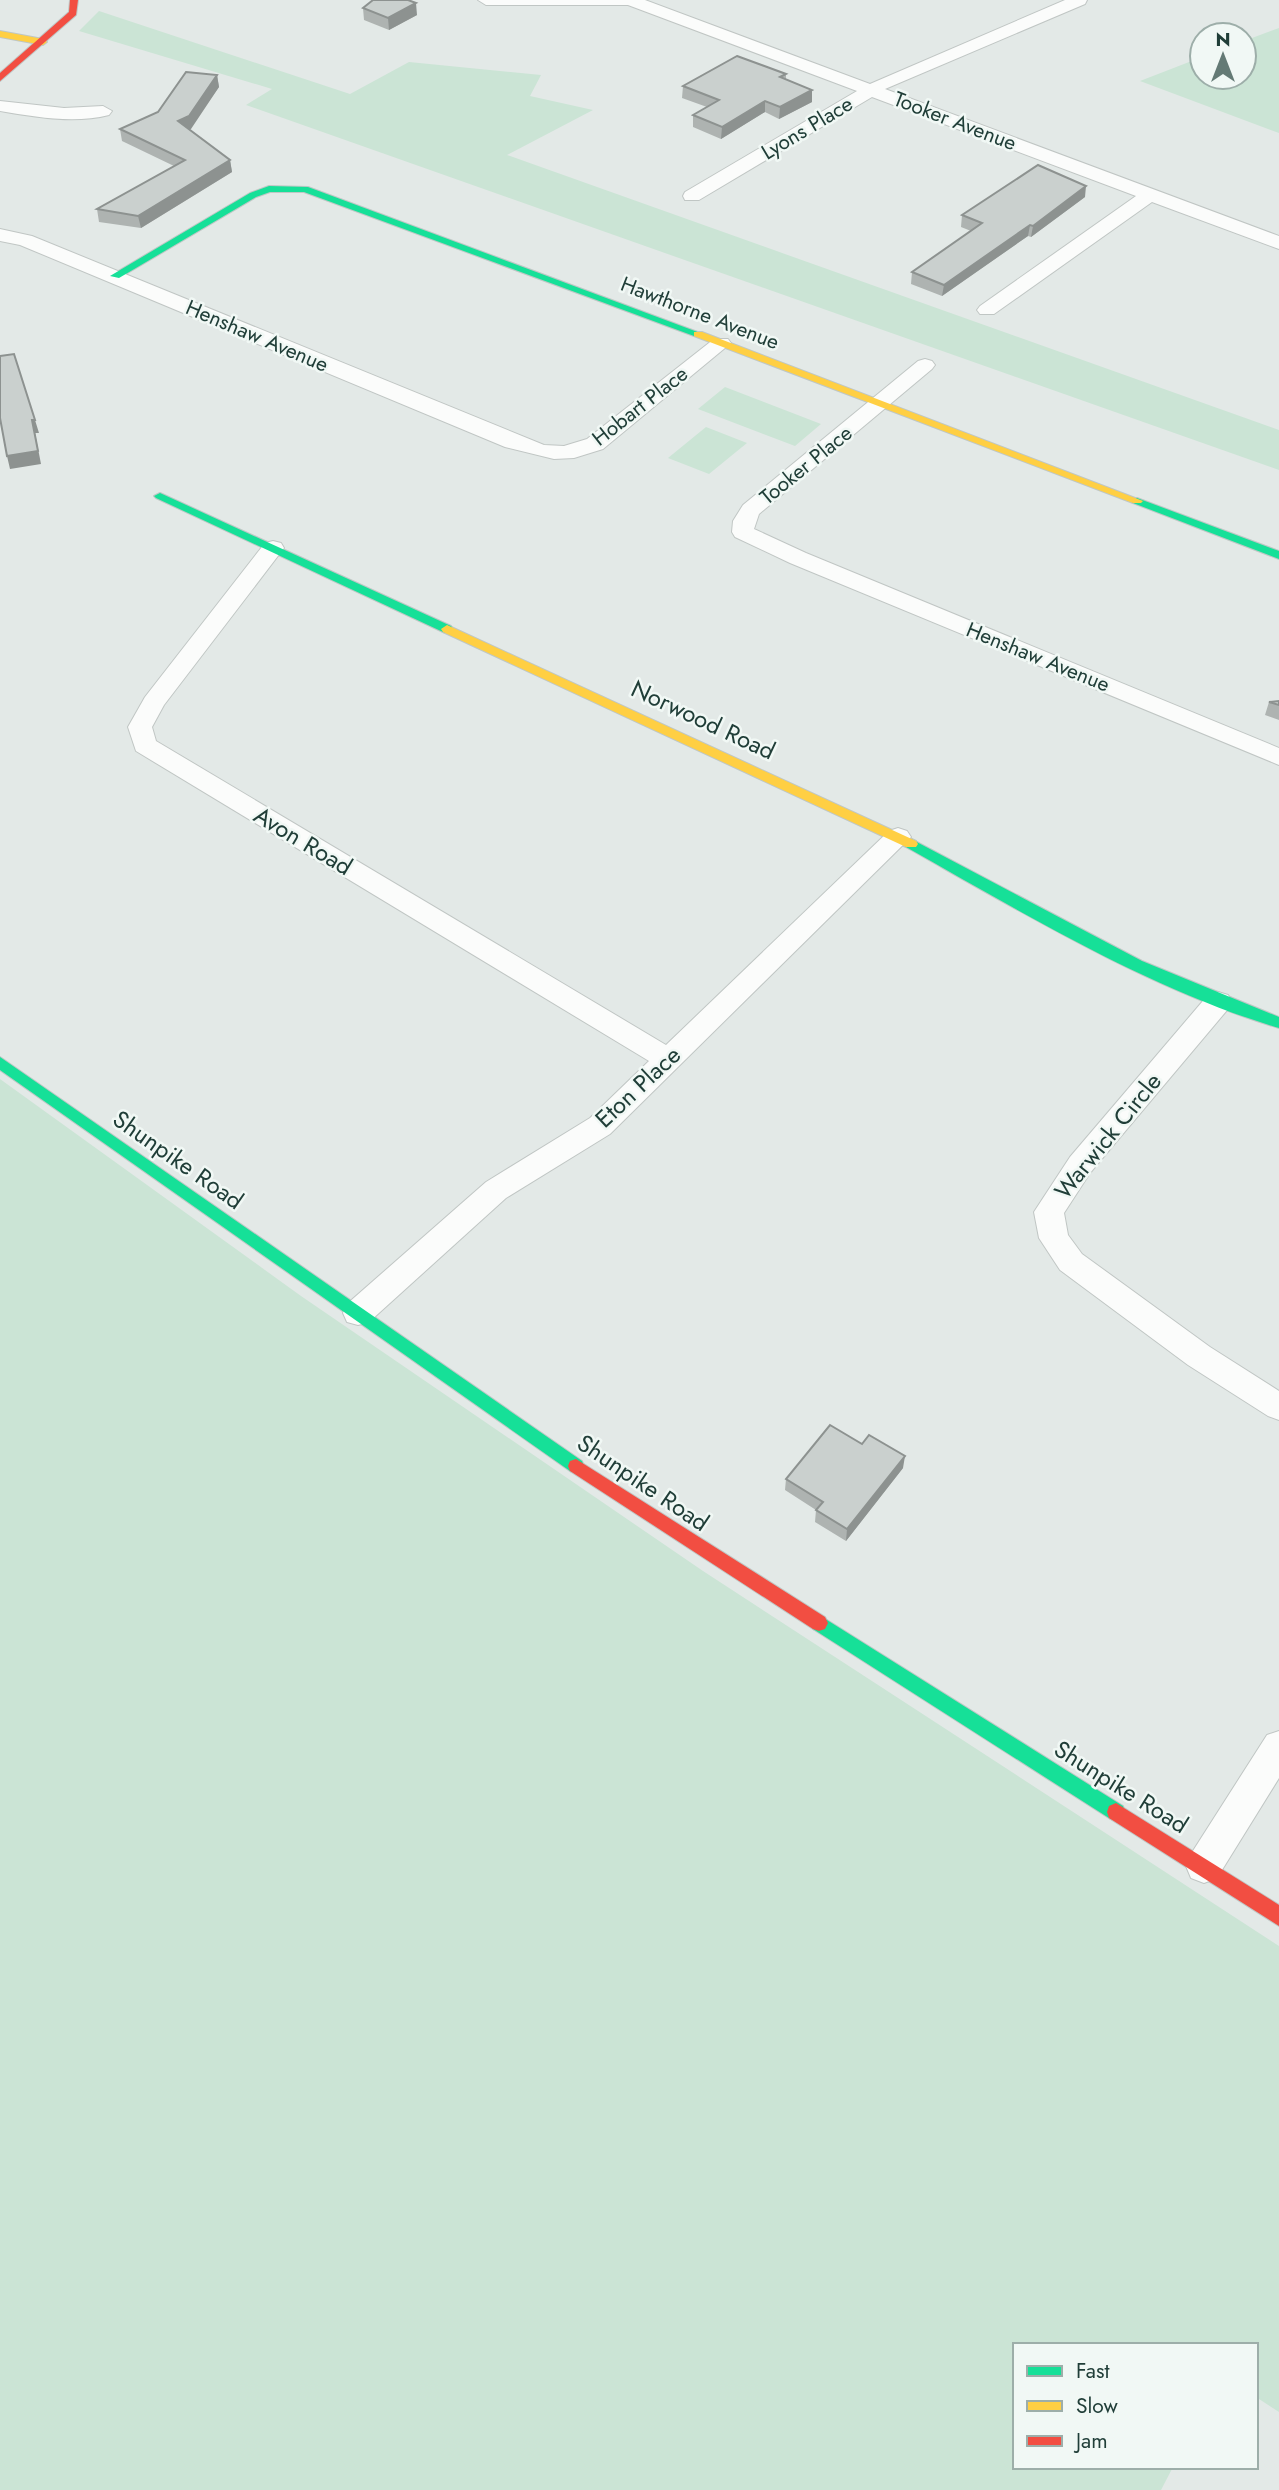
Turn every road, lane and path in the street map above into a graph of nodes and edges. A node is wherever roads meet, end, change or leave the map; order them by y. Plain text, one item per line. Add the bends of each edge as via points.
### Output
1 (75, 0) edge
2 (486, 0) edge
3 (632, 0) edge
4 (1079, 0) edge
5 (0, 34) edge
6 (43, 42) junction
7 (0, 78) edge
8 (871, 90) junction
9 (0, 106) edge
10 (103, 111) dead end
11 (1149, 195) junction
12 (692, 196) dead end
13 (0, 235) edge
14 (1279, 243) edge
15 (115, 276) junction
16 (987, 310) dead end
17 (721, 342) junction
18 (925, 365) dead end
19 (880, 404) junction
20 (513, 442) joint
21 (160, 496) dead end
22 (273, 548) junction
23 (1279, 555) edge
24 (798, 558) joint
25 (1279, 757) edge
26 (898, 837) junction
27 (1218, 1002) junction
28 (1279, 1023) edge
29 (669, 1060) junction
30 (0, 1062) edge
31 (358, 1313) junction
32 (1279, 1407) edge
33 (1279, 1747) edge
34 (1204, 1866) junction
35 (1279, 1916) edge

1 - 6 street via 73,13
2 - 3 street, Tooker Avenue
3 - 8 street, Tooker Avenue
4 - 8 street, Lyons Place
5 - 6 street
6 - 7 street
8 - 11 street, Tooker Avenue
8 - 12 street, Lyons Place
9 - 10 street via 51,114
11 - 14 street, Tooker Avenue
11 - 16 street
13 - 15 street, Henshaw Avenue via 25,240
15 - 17 street, Hawthorne Avenue via 253,195 269,189 305,189
15 - 20 street, Henshaw Avenue
17 - 19 street, Hawthorne Avenue
17 - 20 street, Hobart Place via 595,444 561,455
18 - 19 street, Tooker Place
19 - 23 street, Hawthorne Avenue
19 - 24 street, Tooker Place via 751,510 744,521 743,532
21 - 22 street, Norwood Road
22 - 26 street, Norwood Road
22 - 29 street, Avon Road via 153,702 140,727 145,745
24 - 25 street, Henshaw Avenue
26 - 27 street, Norwood Road via 1056,926
26 - 29 street, Eton Place
27 - 28 street
27 - 32 street, Warwick Circle via 1080,1165 1049,1212 1054,1238 1071,1262 1199,1356
29 - 31 street, Eton Place via 600,1126 496,1190
30 - 31 street, Shunpike Road
31 - 34 street, Shunpike Road via 610,1490
33 - 34 street
34 - 35 street, Shunpike Road

